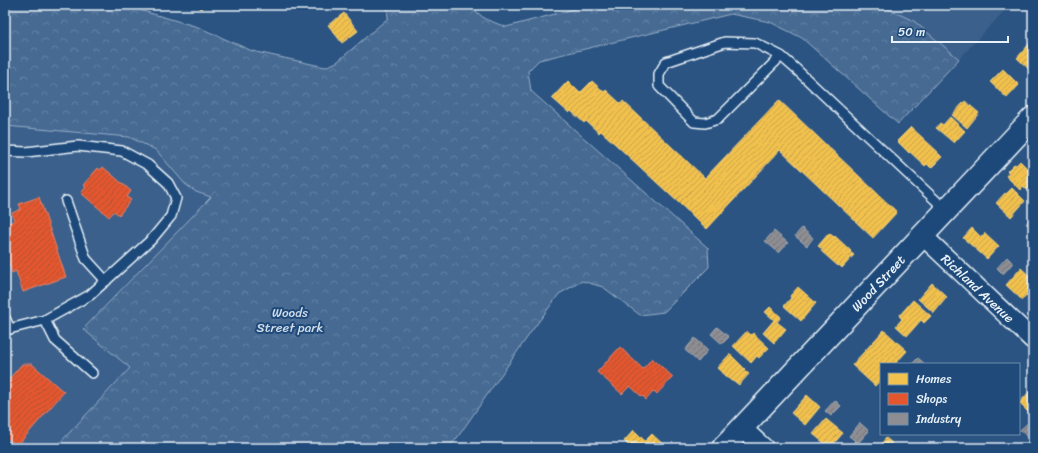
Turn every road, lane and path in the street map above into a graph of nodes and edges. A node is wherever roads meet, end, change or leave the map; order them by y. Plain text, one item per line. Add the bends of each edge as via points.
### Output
1 (781, 56) junction
2 (1033, 118) edge
3 (5, 151) edge
4 (66, 201) dead end
5 (946, 210) junction
6 (923, 236) junction
7 (106, 281) junction
8 (5, 318) edge
9 (45, 320) junction
10 (7, 329) edge
11 (1033, 340) edge
12 (92, 373) dead end
13 (742, 428) junction
14 (723, 448) edge
15 (764, 448) edge

1 - 1 lane via 755,43 725,42 666,62 659,74 659,86 694,122 705,123 718,119
1 - 5 lane
2 - 5 street, Wood Street
3 - 7 lane via 26,152 78,146 122,151 148,165 168,183 176,198 171,216 152,238
4 - 7 lane via 86,259
5 - 6 street, Wood Street
6 - 11 street, Richland Avenue
6 - 13 street, Wood Street
7 - 9 lane via 90,295
8 - 10 lane
9 - 10 lane
9 - 12 lane via 55,340
13 - 14 street, Wood Street
13 - 15 street

